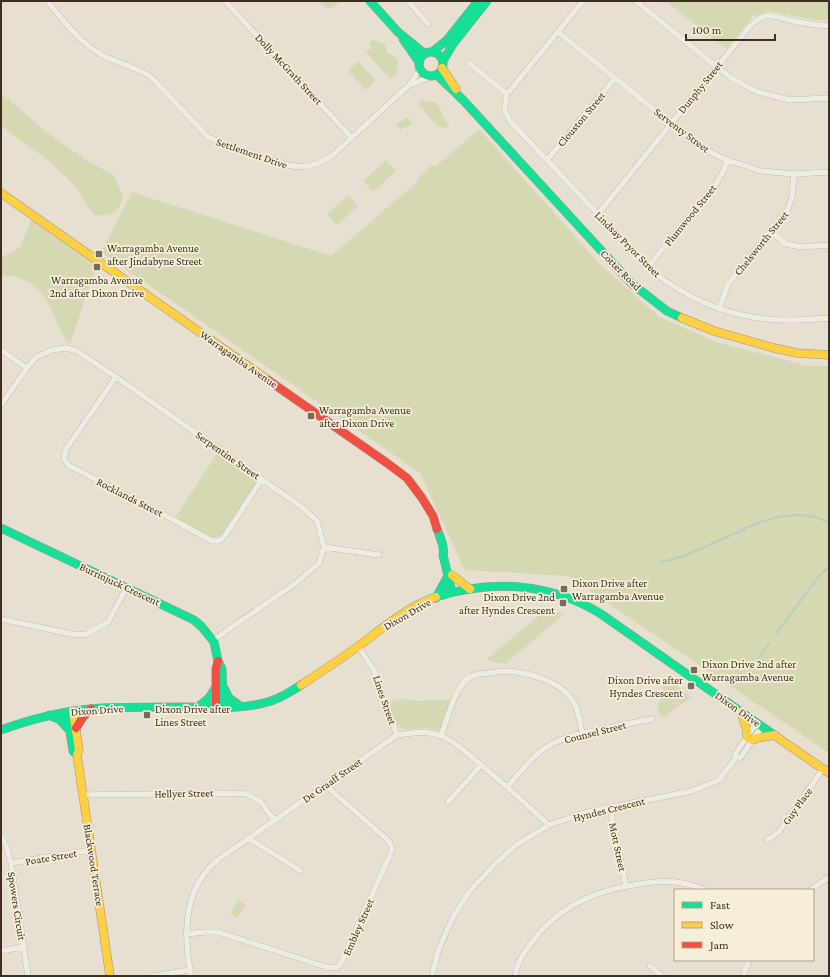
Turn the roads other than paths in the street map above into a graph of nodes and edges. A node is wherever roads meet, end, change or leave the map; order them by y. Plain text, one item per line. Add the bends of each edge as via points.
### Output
1 (47, 1) edge
2 (225, 1) edge
3 (370, 1) edge
4 (408, 1) edge
5 (478, 1) edge
6 (487, 1) edge
7 (583, 1) edge
8 (636, 1) edge
9 (428, 24) dead end
10 (829, 26) edge
11 (398, 32) junction
12 (558, 32) junction
13 (429, 53) junction
14 (469, 63) dead end
15 (442, 65) junction
16 (419, 66) junction
17 (717, 67) junction
18 (433, 76) junction
19 (615, 78) junction
20 (409, 85) junction
21 (507, 94) junction
22 (829, 98) edge
23 (463, 100) junction
24 (671, 123) junction
25 (352, 138) junction
26 (547, 160) junction
27 (727, 160) junction
28 (829, 172) edge
29 (794, 174) junction
30 (1, 193) edge
31 (598, 214) junction
32 (770, 232) junction
33 (829, 245) edge
34 (648, 267) junction
35 (719, 309) junction
36 (829, 318) edge
37 (1, 350) edge
38 (829, 355) edge
39 (27, 368) junction
40 (116, 377) junction
41 (1, 405) edge
42 (262, 479) junction
43 (1, 528) edge
44 (324, 547) junction
45 (379, 555) dead end
46 (450, 576) junction
47 (127, 588) junction
48 (470, 589) junction
49 (454, 592) junction
50 (436, 598) junction
51 (1, 619) edge
52 (213, 640) junction
53 (358, 646) junction
54 (219, 686) junction
55 (240, 706) junction
56 (198, 707) junction
57 (219, 707) junction
58 (91, 709) junction
59 (70, 711) junction
60 (741, 712) junction
61 (48, 715) junction
62 (652, 718) dead end
63 (760, 724) junction
64 (73, 729) junction
65 (1, 730) edge
66 (582, 733) junction
67 (397, 735) junction
68 (775, 735) junction
69 (441, 736) junction
70 (750, 739) junction
71 (481, 765) junction
72 (826, 771) edge
73 (325, 785) junction
74 (508, 787) junction
75 (83, 794) junction
76 (448, 802) dead end
77 (610, 808) junction
78 (274, 820) junction
79 (550, 826) junction
80 (1, 837) edge
81 (248, 838) junction
82 (767, 840) dead end
83 (91, 850) junction
84 (11, 863) junction
85 (301, 872) dead end
86 (829, 877) edge
87 (626, 886) junction
88 (702, 889) edge
89 (811, 889) edge
90 (186, 934) junction
91 (23, 947) junction
92 (1, 951) edge
93 (749, 961) edge
94 (650, 966) dead end
95 (190, 970) junction
96 (28, 976) edge
97 (110, 976) edge
98 (154, 976) edge
99 (191, 976) edge
100 (432, 976) edge
101 (515, 976) edge
102 (662, 976) edge
103 (743, 976) edge

1 - 25 street, Settlement Drive via 84,42 100,54 149,76 204,133 215,141 288,165 302,167 328,159
2 - 25 street, Dolly McGrath Street
3 - 11 main road
4 - 9 street
5 - 13 main road via 447,40
6 - 15 main road via 453,44
7 - 12 street
8 - 17 street
10 - 17 street, Dunphy Street via 774,15 759,18
11 - 13 main road
11 - 16 main road
12 - 19 street, Serventy Street
12 - 21 street
13 - 15 main road via 439,55
13 - 16 main road via 420,59
14 - 21 street
15 - 18 main road via 439,73
15 - 23 main road, Cotter Road
16 - 18 main road via 423,74
16 - 20 street, Settlement Drive
17 - 22 street via 758,92 790,100
17 - 24 street, Dunphy Street
18 - 20 street, Settlement Drive
18 - 23 main road, Cotter Road
19 - 24 street, Serventy Street
19 - 26 street, Clouston Street
20 - 25 street, Settlement Drive
21 - 26 street, Lindsay Pryor Street via 505,112 510,121
23 - 38 main road, Cotter Road via 631,283 667,311 714,331 774,348 797,353
24 - 27 street, Serventy Street via 698,145
24 - 31 street, Dunphy Street
26 - 31 street, Lindsay Pryor Street
27 - 29 street, Serventy Street via 761,171
27 - 34 street, Plumwood Street via 716,184
28 - 29 street, Serventy Street
29 - 32 street, Chelsworth Street via 788,209
30 - 46 main road, Warragamba Avenue via 388,462 407,478 433,516
31 - 34 street, Lindsay Pryor Street
32 - 33 street via 786,244 800,247
32 - 35 street, Chelsworth Street via 728,284
34 - 35 street, Lindsay Pryor Street via 669,284
35 - 36 street, Lindsay Pryor Street via 770,320
37 - 39 street
39 - 40 street, Serpentine Street via 36,357 52,350 66,348 77,351
39 - 41 street, Serpentine Street
40 - 42 street, Serpentine Street
40 - 42 street, Rocklands Street via 66,449 64,459 68,465 212,541 220,541 226,534
42 - 44 street, Serpentine Street via 318,521
43 - 47 main road, Burrinjuck Crescent
44 - 45 street
44 - 52 street via 319,563 296,583
46 - 48 main road
46 - 49 main road, Warragamba Avenue
46 - 50 main road
47 - 51 street via 108,622 87,634 76,636
47 - 52 main road, Burrinjuck Crescent via 194,620
48 - 49 main road, Dixon Drive
48 - 60 main road, Dixon Drive via 493,586 531,588 582,603
49 - 50 main road, Dixon Drive
50 - 53 main road, Dixon Drive via 407,611
52 - 54 main road, Burrinjuck Crescent via 222,669
53 - 55 main road, Dixon Drive via 290,693 267,702
53 - 67 street, Lines Street via 374,670
54 - 55 main road
54 - 56 main road
54 - 57 main road, Burrinjuck Crescent
55 - 57 main road, Dixon Drive
56 - 57 main road, Dixon Drive
56 - 58 main road, Dixon Drive
58 - 59 main road, Dixon Drive
58 - 64 main road
59 - 61 main road, Dixon Drive
59 - 64 main road, Blackwood Terrace
60 - 63 main road, Dixon Drive
60 - 70 main road
61 - 64 main road
61 - 65 main road, Dixon Drive
62 - 66 street, Counsel Street
63 - 68 main road, Dixon Drive
63 - 70 street, Hyndes Crescent
64 - 75 main road, Blackwood Terrace via 73,751 77,755
66 - 69 street via 578,711 566,693 544,679 526,673 506,671 482,673 465,680 458,689
66 - 74 street, Counsel Street via 554,742 539,752
67 - 69 street, De Graaff Street via 418,732
67 - 73 street, De Graaff Street
68 - 70 main road
68 - 72 main road, Dixon Drive
69 - 71 street, De Graaff Street via 460,747
70 - 77 street, Hyndes Crescent via 736,753 735,759 719,780 692,791
71 - 74 street, De Graaff Street
71 - 76 street
72 - 82 street, Guy Place via 778,833
73 - 78 street, De Graaff Street
73 - 90 street, Embley Street via 389,841 392,848 340,965 336,968 326,967 218,932
74 - 79 street, De Graaff Street
75 - 78 street, Hellyer Street via 247,794 261,802
75 - 83 main road, Blackwood Terrace
77 - 79 street, Hyndes Crescent via 587,812
77 - 87 street, Mott Street
78 - 81 street, De Graaff Street
79 - 100 street, Hyndes Crescent via 516,846 469,892 447,930 438,951
80 - 84 street, Spowers Circuit
81 - 85 street
81 - 90 street, De Graaff Street via 214,863 197,885 188,911
83 - 84 street, Poate Street
83 - 97 main road, Blackwood Terrace
84 - 91 street, Spowers Circuit
86 - 89 street
87 - 88 street via 669,881
87 - 101 street via 590,896 557,916 545,926 522,956
90 - 95 street, De Graaff Street
91 - 92 street
91 - 96 street, Spowers Circuit
93 - 103 street
94 - 102 street
95 - 98 street
95 - 99 street, De Graaff Street

